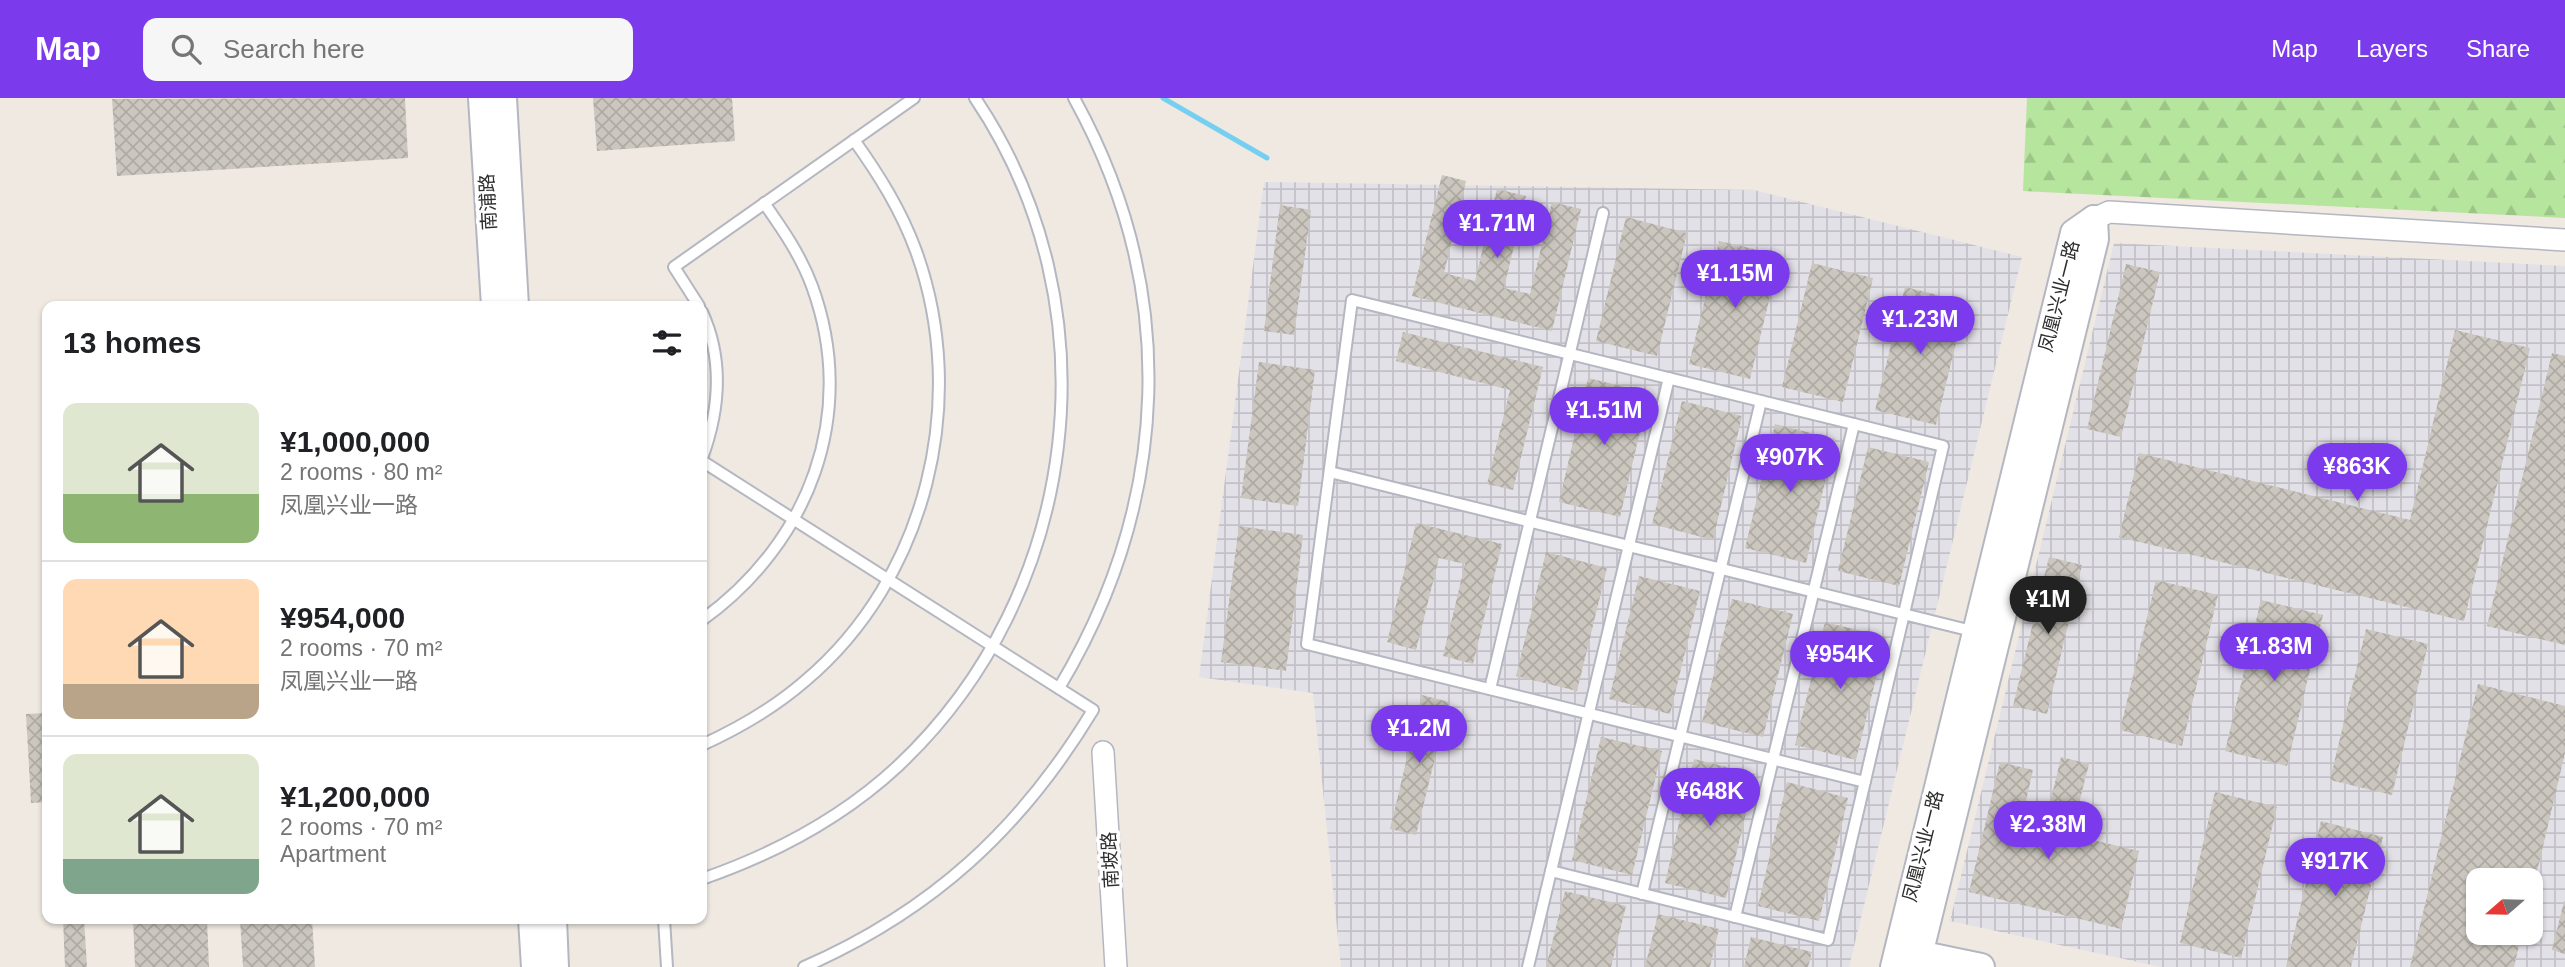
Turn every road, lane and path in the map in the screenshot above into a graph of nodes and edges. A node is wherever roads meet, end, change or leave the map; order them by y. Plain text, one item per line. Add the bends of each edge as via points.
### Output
1 (482, 98) edge
2 (503, 98) edge
3 (914, 98) edge
4 (975, 98) edge
5 (1074, 98) edge
6 (854, 140) junction
7 (764, 203) junction
8 (1603, 213) dead end
9 (2094, 219) junction
10 (2565, 240) edge
11 (495, 301) edge
12 (515, 301) edge
13 (696, 301) edge
14 (707, 329) edge
15 (1570, 354) junction
16 (1669, 378) junction
17 (1761, 401) junction
18 (1854, 424) junction
19 (707, 445) edge
20 (707, 462) edge
21 (1330, 472) junction
22 (795, 520) junction
23 (1530, 522) junction
24 (1628, 546) junction
25 (1721, 569) junction
26 (889, 580) junction
27 (1814, 592) junction
28 (1904, 614) junction
29 (707, 616) edge
30 (1976, 632) junction
31 (994, 646) junction
32 (1059, 688) junction
33 (1490, 689) junction
34 (1588, 714) junction
35 (1680, 736) junction
36 (707, 742) edge
37 (1103, 752) dead end
38 (1773, 759) junction
39 (1865, 782) junction
40 (1551, 871) junction
41 (707, 877) edge
42 (1642, 894) junction
43 (1735, 917) junction
44 (532, 924) edge
45 (552, 924) edge
46 (664, 924) edge
47 (1907, 959) edge
48 (535, 967) edge
49 (555, 967) edge
50 (667, 967) edge
51 (804, 967) edge
52 (1116, 967) edge
53 (1528, 967) edge
54 (1981, 967) edge

1 - 11 street, 南浦路
2 - 12 street, 南浦路
3 - 6 lane
4 - 31 lane via 1015,168 1042,240 1058,315 1063,379 1062,430 1049,506 1026,579
5 - 32 lane via 1104,157 1130,232 1145,310 1149,389 1143,468 1125,545 1097,619
6 - 7 lane
6 - 26 lane via 900,212 919,261 936,334 939,418 933,461 922,502
7 - 13 lane via 674,267
7 - 22 lane via 792,243 812,287 825,333 830,381 820,453
8 - 15 lane
9 - 10 street via 2109,212
9 - 30 street, 凤凰兴业一路 via 2074,233
9 - 47 street, 凤凰兴业一路 via 2095,239
14 - 19 lane via 716,359 718,394
15 - 16 lane
15 - 21 lane via 1352,300
15 - 23 lane
16 - 17 lane
16 - 24 lane
17 - 18 lane
17 - 25 lane
18 - 27 lane
18 - 28 lane via 1943,446
20 - 22 lane
21 - 23 lane
21 - 33 lane via 1307,644
22 - 26 lane
22 - 29 lane via 767,562
23 - 24 lane
23 - 33 lane
24 - 25 lane
24 - 34 lane
25 - 27 lane
25 - 35 lane
26 - 31 lane
26 - 36 lane via 858,625 806,681 763,713
27 - 28 lane
27 - 38 lane
28 - 30 lane
28 - 39 lane
30 - 47 street, 凤凰兴业一路
31 - 32 lane
31 - 41 lane via 949,711 868,792 805,835
32 - 51 lane via 1093,710 1016,818 960,872 916,906 878,931
33 - 34 lane
34 - 35 lane
34 - 40 lane
35 - 38 lane
35 - 42 lane
37 - 52 street, 南坡路
38 - 39 lane
38 - 43 lane
39 - 43 lane via 1828,940
40 - 42 lane
40 - 53 lane
42 - 43 lane
44 - 48 street
45 - 49 street
46 - 50 lane
47 - 54 street

